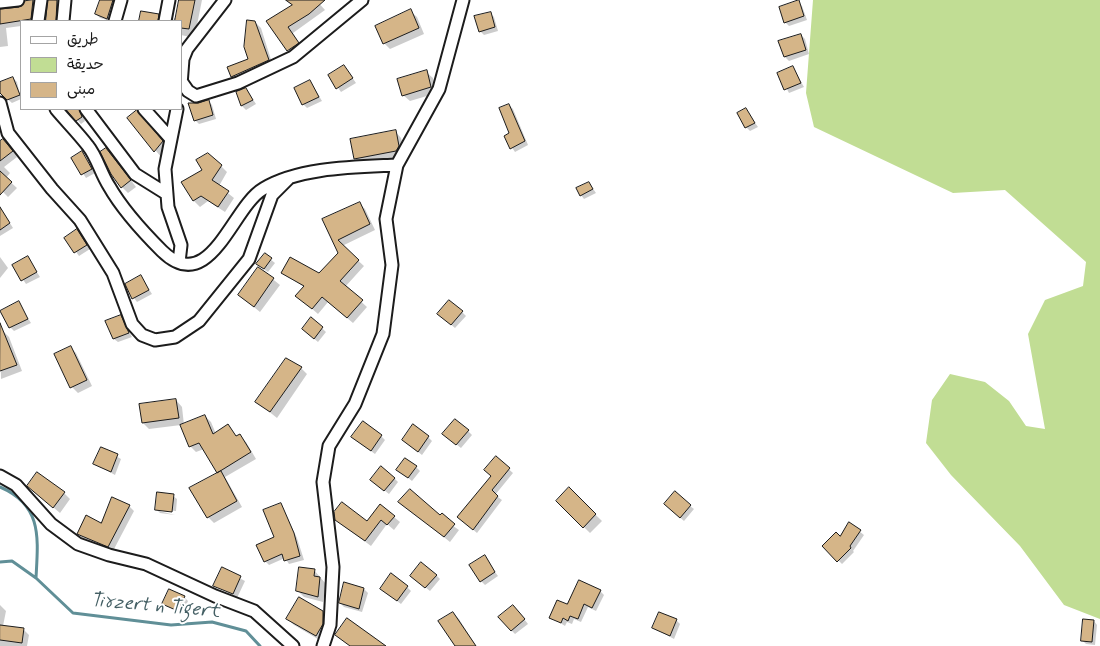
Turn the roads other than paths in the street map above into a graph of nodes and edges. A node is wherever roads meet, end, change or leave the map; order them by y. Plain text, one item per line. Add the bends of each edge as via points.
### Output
1 (18, 0) edge
2 (41, 0) edge
3 (65, 0) edge
4 (121, 0) edge
5 (169, 0) edge
6 (225, 0) edge
7 (362, 0) edge
8 (462, 0) edge
9 (0, 2) edge
10 (38, 20) edge
11 (63, 20) edge
12 (115, 20) edge
13 (165, 20) edge
14 (182, 71) edge
15 (182, 84) edge
16 (0, 103) edge
17 (57, 110) edge
18 (87, 110) edge
19 (145, 110) edge
20 (176, 110) edge
21 (170, 139) junction
22 (397, 165) junction
23 (288, 179) junction
24 (167, 194) junction
25 (179, 262) junction
26 (0, 476) edge
27 (292, 646) edge
28 (323, 646) edge

1 - 9 street
2 - 10 street
3 - 11 street
4 - 12 street
5 - 13 street
6 - 14 street via 187,49
7 - 15 street via 293,57 238,83 196,96
8 - 22 street via 439,89
16 - 23 street via 8,133 80,220 112,273 132,324 142,336 155,340 175,337 199,321 248,259 272,196
17 - 25 street via 89,147 117,200 163,252
18 - 24 street via 135,174
19 - 21 street
20 - 21 street
21 - 24 street via 165,169
22 - 23 street via 338,168
22 - 28 street via 386,219 392,265 382,334 355,404 329,446 323,482 334,567 330,625
23 - 25 street via 250,199 224,239 205,259 189,265
24 - 25 street via 168,208 181,245
26 - 27 street via 16,486 51,524 78,544 146,564 254,611

